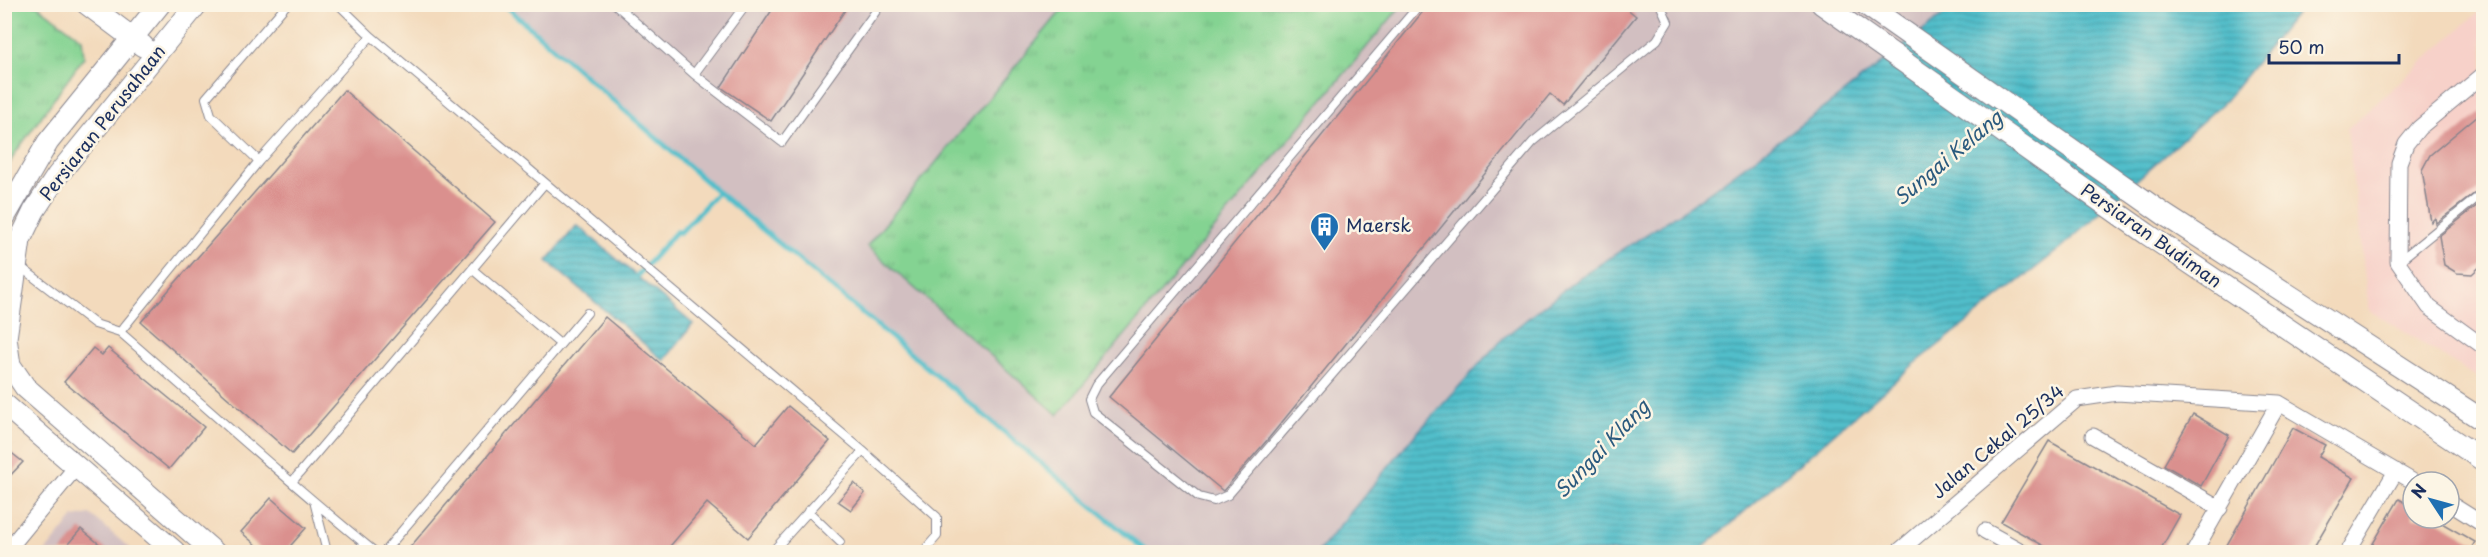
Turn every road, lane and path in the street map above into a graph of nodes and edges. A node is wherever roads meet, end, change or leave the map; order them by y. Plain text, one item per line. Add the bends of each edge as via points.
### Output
1 (87, 4) edge
2 (160, 4) edge
3 (197, 4) edge
4 (287, 4) edge
5 (338, 4) edge
6 (615, 4) edge
7 (746, 4) edge
8 (880, 4) edge
9 (1420, 4) edge
10 (1660, 4) edge
11 (1865, 4) edge
12 (1827, 8) edge
13 (371, 36) junction
14 (132, 38) junction
15 (156, 56) junction
16 (694, 74) junction
17 (2484, 74) edge
18 (260, 161) junction
19 (545, 183) junction
20 (2484, 192) edge
21 (4, 218) edge
22 (15, 262) junction
23 (2398, 262) junction
24 (472, 269) junction
25 (587, 313) dead end
26 (120, 333) junction
27 (2480, 339) edge
28 (560, 344) junction
29 (2279, 403) junction
30 (4, 404) edge
31 (2484, 421) edge
32 (2093, 435) dead end
33 (863, 451) junction
34 (2484, 461) edge
35 (76, 467) junction
36 (2396, 471) junction
37 (2401, 474) edge
38 (292, 482) junction
39 (315, 504) junction
40 (2220, 508) junction
41 (808, 511) junction
42 (2461, 511) edge
43 (2484, 525) edge
44 (1985, 531) dead end
45 (840, 542) dead end
46 (6, 552) edge
47 (174, 552) edge
48 (214, 552) edge
49 (327, 552) edge
50 (375, 552) edge
51 (384, 552) edge
52 (772, 552) edge
53 (923, 552) edge
54 (1898, 552) edge
55 (2023, 552) edge
56 (2195, 552) edge
57 (2348, 552) edge

1 - 14 main road
2 - 14 main road, Persiaran Perusahaan
3 - 15 main road, Persiaran Perusahaan
4 - 18 lane via 207,98 211,115
5 - 13 lane
6 - 16 lane
7 - 16 lane
8 - 16 lane via 782,142
9 - 10 lane via 1096,385 1089,399 1093,412 1199,497 1214,501 1228,495 1533,142 1657,40 1668,22
11 - 31 main road, Persiaran Budiman via 2165,215
12 - 34 main road, Persiaran Budiman via 2147,234
13 - 18 lane
13 - 19 lane
14 - 15 main road
14 - 21 main road, Persiaran Perusahaan via 48,142
15 - 22 main road, Persiaran Perusahaan via 57,176 20,240
17 - 23 street via 2419,128 2406,144 2399,163
18 - 26 lane
19 - 24 lane
19 - 33 lane
20 - 23 lane
22 - 26 lane via 95,324
22 - 48 main road, Persiaran Perusahaan via 6,338 10,365 25,387
23 - 27 street via 2429,307
24 - 28 lane
24 - 38 lane
25 - 28 lane
26 - 38 lane
28 - 51 lane
29 - 36 street
29 - 40 street
29 - 54 street, Jalan Cekal 25/34 via 2116,393 2077,399
30 - 35 main road
32 - 40 street
33 - 41 lane
33 - 53 lane via 937,517 937,536
35 - 46 street
35 - 47 main road
36 - 37 street
36 - 57 street
38 - 39 lane
39 - 49 lane
39 - 50 lane
40 - 56 street
41 - 45 lane
41 - 52 lane
42 - 43 street
44 - 55 street

